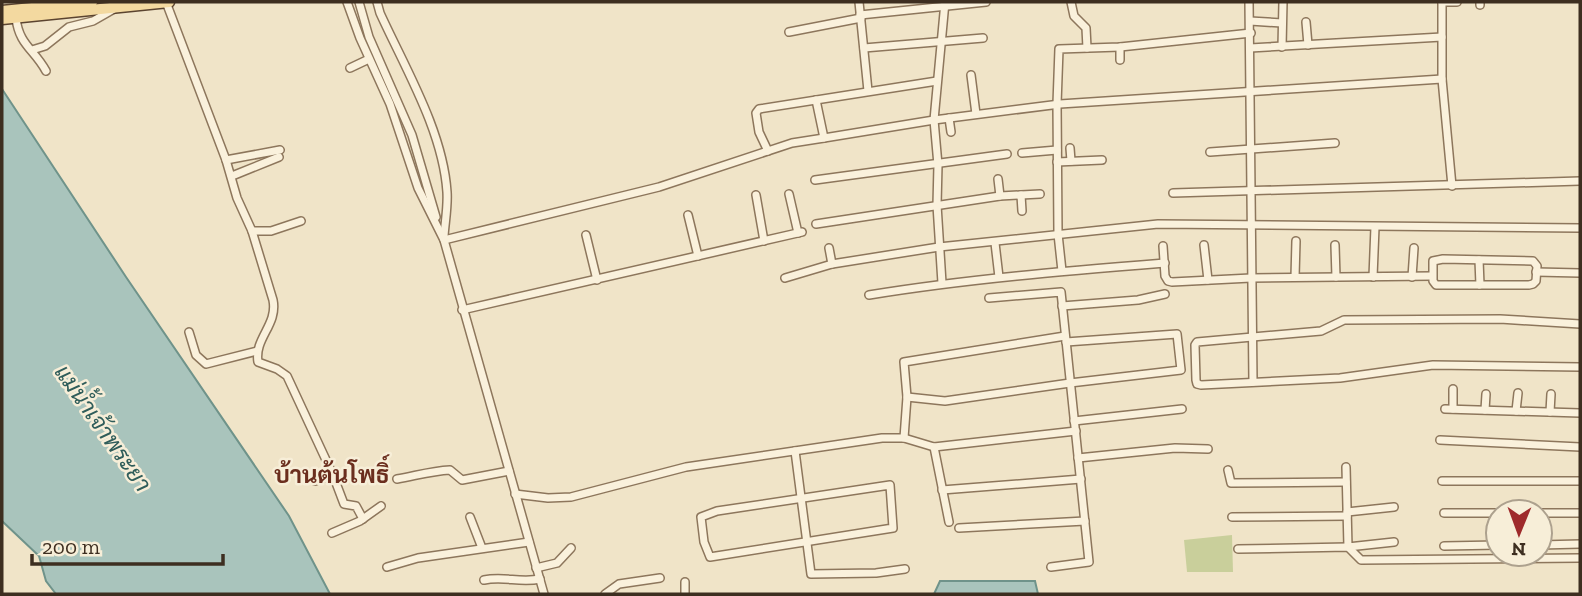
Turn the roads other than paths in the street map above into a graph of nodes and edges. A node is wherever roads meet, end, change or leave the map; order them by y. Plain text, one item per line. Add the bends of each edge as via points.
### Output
1 (92, 2) edge
2 (167, 2) edge
3 (347, 2) edge
4 (359, 2) edge
5 (377, 2) edge
6 (859, 2) edge
7 (986, 2) edge
8 (1071, 2) edge
9 (1249, 2) edge
10 (1283, 2) edge
11 (1442, 2) edge
12 (1457, 2) edge
13 (946, 4) edge
14 (117, 7) junction
15 (2, 11) edge
16 (860, 16) junction
17 (16, 18) junction
18 (2, 19) edge
19 (1250, 21) junction
20 (1306, 22) dead end
21 (1282, 23) junction
22 (789, 32) dead end
23 (1251, 33) junction
24 (1443, 37) junction
25 (982, 38) dead end
26 (940, 41) junction
27 (1308, 45) junction
28 (1120, 47) junction
29 (1282, 47) junction
30 (863, 48) junction
31 (1087, 48) junction
32 (1250, 48) junction
33 (32, 50) junction
34 (373, 57) junction
35 (1120, 60) dead end
36 (350, 68) dead end
37 (46, 71) dead end
38 (971, 75) dead end
39 (1442, 79) junction
40 (937, 81) junction
41 (868, 92) junction
42 (1251, 93) junction
43 (817, 100) junction
44 (1057, 104) junction
45 (976, 114) junction
46 (949, 118) junction
47 (934, 120) junction
48 (951, 132) dead end
49 (824, 138) junction
50 (1335, 143) dead end
51 (1070, 148) dead end
52 (1251, 149) junction
53 (1057, 150) junction
54 (768, 151) junction
55 (1210, 152) dead end
56 (1022, 153) dead end
57 (1007, 154) dead end
58 (226, 160) junction
59 (1102, 160) dead end
60 (1071, 161) junction
61 (1057, 162) junction
62 (938, 165) junction
63 (232, 176) junction
64 (998, 179) dead end
65 (815, 180) dead end
66 (1580, 181) edge
67 (1452, 186) junction
68 (1250, 191) junction
69 (1173, 193) dead end
70 (789, 194) dead end
71 (1040, 194) dead end
72 (756, 195) dead end
73 (1021, 195) junction
74 (1000, 197) junction
75 (937, 205) junction
76 (1022, 211) dead end
77 (688, 215) dead end
78 (301, 221) dead end
79 (437, 221) junction
80 (816, 224) dead end
81 (1251, 224) junction
82 (1375, 227) junction
83 (1580, 228) edge
84 (252, 232) junction
85 (1058, 234) junction
86 (586, 235) dead end
87 (444, 240) junction
88 (764, 241) junction
89 (1296, 241) dead end
90 (995, 243) junction
91 (1204, 245) dead end
92 (1335, 245) dead end
93 (1163, 246) dead end
94 (939, 247) junction
95 (829, 248) dead end
96 (1414, 248) dead end
97 (698, 256) junction
98 (1479, 260) junction
99 (1165, 263) junction
100 (832, 264) junction
101 (1062, 271) junction
102 (1536, 272) junction
103 (1580, 273) edge
104 (1432, 276) junction
105 (999, 277) junction
106 (1296, 277) junction
107 (1336, 277) junction
108 (1373, 277) junction
109 (1412, 277) junction
110 (785, 278) dead end
111 (1251, 278) junction
112 (597, 280) junction
113 (1208, 280) junction
114 (942, 283) junction
115 (1480, 285) junction
116 (1165, 294) dead end
117 (869, 295) dead end
118 (989, 298) dead end
119 (1062, 306) junction
120 (462, 310) junction
121 (1580, 324) edge
122 (189, 332) dead end
123 (1252, 338) junction
124 (1066, 339) junction
125 (257, 351) junction
126 (1580, 366) edge
127 (1252, 382) junction
128 (1070, 383) junction
129 (1453, 389) dead end
130 (1518, 393) dead end
131 (1486, 394) dead end
132 (1551, 394) dead end
133 (906, 397) junction
134 (1182, 409) dead end
135 (1485, 410) junction
136 (1516, 411) junction
137 (1550, 412) junction
138 (1580, 413) edge
139 (1074, 421) junction
140 (1076, 431) junction
141 (904, 438) junction
142 (1440, 440) dead end
143 (934, 447) junction
144 (1580, 447) edge
145 (1208, 449) dead end
146 (795, 451) junction
147 (1078, 458) junction
148 (1346, 467) dead end
149 (1228, 470) dead end
150 (509, 471) junction
151 (333, 475) junction
152 (397, 479) dead end
153 (1081, 479) junction
154 (315, 481) dead end
155 (1442, 481) dead end
156 (1580, 481) edge
157 (1346, 482) junction
158 (943, 490) junction
159 (515, 494) junction
160 (801, 499) junction
161 (381, 506) dead end
162 (1394, 508) dead end
163 (1444, 513) dead end
164 (1484, 513) edge
165 (1554, 513) edge
166 (1580, 513) edge
167 (1347, 514) junction
168 (470, 517) dead end
169 (1232, 517) dead end
170 (363, 519) junction
171 (1085, 521) junction
172 (949, 522) dead end
173 (960, 528) dead end
174 (332, 533) dead end
175 (807, 541) junction
176 (529, 542) junction
177 (1394, 542) dead end
178 (1580, 544) edge
179 (1484, 545) edge
180 (1554, 545) edge
181 (1444, 546) dead end
182 (1348, 547) junction
183 (482, 548) junction
184 (571, 548) dead end
185 (1238, 549) dead end
186 (1580, 558) edge
187 (387, 567) dead end
188 (1051, 567) dead end
189 (536, 568) junction
190 (905, 569) dead end
191 (660, 578) dead end
192 (540, 579) junction
193 (484, 580) dead end
194 (685, 582) dead end
195 (544, 594) edge
196 (605, 594) edge
197 (685, 594) edge

1 - 15 main road
2 - 14 main road
2 - 58 street
3 - 34 street
4 - 34 street
5 - 87 street via 430,125 447,192
6 - 16 street
7 - 13 street
8 - 31 street via 1074,16 1086,28
9 - 19 street
10 - 21 street
11 - 12 street
11 - 24 street
13 - 16 street
13 - 26 street
14 - 17 main road
14 - 33 street via 93,21 69,27
16 - 22 street
16 - 30 street
17 - 18 main road
17 - 33 street via 20,38
19 - 21 street
19 - 23 street
20 - 27 street
21 - 29 street
23 - 28 street
23 - 32 street
24 - 27 street
24 - 39 street
25 - 26 street
26 - 30 street
26 - 40 street
27 - 29 street
28 - 31 street
28 - 35 street
29 - 32 street
30 - 41 street
31 - 44 street via 1059,49
32 - 42 street
33 - 37 street
34 - 36 street
34 - 79 street via 418,188
34 - 79 street via 389,78 412,135
38 - 45 street
39 - 42 street
39 - 67 street
40 - 41 street
40 - 47 street
41 - 43 street
42 - 44 street
42 - 52 street
43 - 49 street
43 - 54 street via 756,110
44 - 45 street
44 - 53 street
45 - 46 street
46 - 47 street
46 - 48 street
47 - 49 street
47 - 62 street
49 - 54 street
50 - 52 street
51 - 60 street
52 - 55 street
52 - 68 street
53 - 56 street
53 - 61 street
54 - 87 street via 659,187
57 - 62 street
58 - 63 street
58 - 63 street via 279,154
59 - 60 street
60 - 61 street
61 - 85 street
62 - 65 street
62 - 75 street
63 - 84 street
64 - 74 street
66 - 67 street
67 - 68 street
68 - 69 street
68 - 81 street
70 - 88 street via 800,232
71 - 73 street
72 - 88 street
73 - 74 street
73 - 76 street
74 - 75 street
75 - 80 street
75 - 94 street
77 - 97 street
78 - 84 street
79 - 87 street
81 - 82 street
81 - 85 street via 1158,224
81 - 111 street
82 - 83 street
82 - 108 street
84 - 125 street via 275,311
85 - 90 street
85 - 101 street
86 - 112 street
87 - 120 street
88 - 97 street
89 - 106 street
90 - 94 street
90 - 105 street
91 - 113 street
92 - 107 street
93 - 99 street
94 - 100 street
94 - 114 street
95 - 100 street
96 - 109 street
97 - 112 street
98 - 102 street via 1532,261
98 - 104 street via 1436,260
98 - 115 street
99 - 101 street
99 - 113 street via 1168,281
100 - 110 street
101 - 105 street
102 - 103 street
102 - 115 street via 1533,284
104 - 109 street
104 - 115 street via 1436,285
105 - 114 street
106 - 107 street
106 - 111 street
107 - 108 street
108 - 109 street
111 - 113 street
111 - 123 street
112 - 120 street
114 - 117 street
116 - 119 street
118 - 119 street via 1061,292
119 - 124 street
120 - 150 street
121 - 123 street via 1500,319 1344,320 1321,331
122 - 125 street via 196,355 205,364
123 - 127 street
123 - 127 street via 1195,345 1197,384
124 - 128 street
124 - 128 street via 1177,334 1181,370
124 - 133 street via 904,362
125 - 151 street via 260,364 287,376
126 - 127 street via 1433,365
128 - 133 street via 945,401
128 - 139 street
129 - 135 street via 1449,409
130 - 136 street
131 - 135 street
132 - 137 street
133 - 141 street
134 - 139 street
135 - 136 street
136 - 137 street
137 - 138 street
139 - 140 street
140 - 143 street
140 - 147 street
141 - 143 street
141 - 146 street
142 - 144 street
143 - 158 street
145 - 147 street
146 - 159 street via 686,467 571,498
146 - 160 street
147 - 153 street
148 - 157 street
149 - 157 street via 1231,483
150 - 152 street via 462,480 453,471
150 - 159 street
151 - 154 street
151 - 170 street via 344,505 356,506
153 - 158 street
153 - 171 street
155 - 156 street
157 - 167 street
158 - 172 street
159 - 176 street
160 - 175 street
160 - 175 street via 890,485 893,528
160 - 175 street via 701,517 704,542 710,557
161 - 170 street
162 - 167 street
163 - 164 street
165 - 166 street
167 - 169 street
167 - 182 street
168 - 183 street
170 - 174 street
171 - 173 street
171 - 188 street via 1089,562
175 - 190 street via 811,575
176 - 183 street
176 - 189 street
177 - 182 street
178 - 180 street
179 - 181 street
182 - 185 street
182 - 186 street via 1361,560
183 - 187 street
184 - 189 street via 557,563
189 - 192 street
191 - 196 street via 619,584
192 - 193 street via 516,581 500,576
192 - 195 street
194 - 197 street

